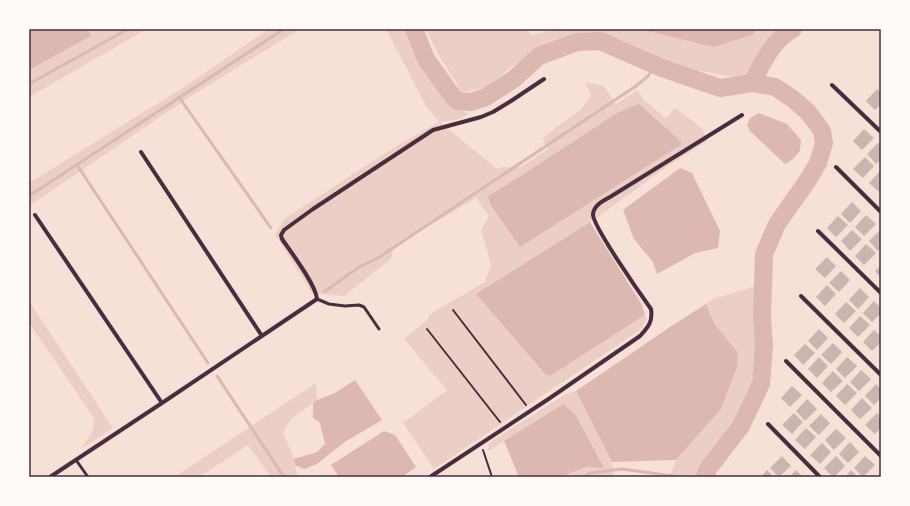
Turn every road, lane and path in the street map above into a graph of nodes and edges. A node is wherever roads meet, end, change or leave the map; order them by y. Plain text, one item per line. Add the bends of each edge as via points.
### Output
1 (544, 79) dead end
2 (832, 85) dead end
3 (742, 115) dead end
4 (881, 132) edge
5 (141, 152) dead end
6 (836, 167) dead end
7 (881, 212) edge
8 (35, 215) dead end
9 (818, 231) dead end
10 (881, 293) edge
11 (801, 296) dead end
12 (317, 299) junction
13 (453, 310) dead end
14 (379, 329) dead end
15 (427, 329) dead end
16 (262, 336) junction
17 (786, 361) dead end
18 (881, 375) edge
19 (162, 403) junction
20 (530, 411) junction
21 (768, 424) dead end
22 (504, 428) junction
23 (481, 444) junction
24 (881, 456) edge
25 (76, 460) junction
26 (50, 477) edge
27 (88, 477) edge
28 (430, 477) edge
29 (492, 477) edge
30 (820, 477) edge

1 - 12 street via 493,112 433,130 284,230 282,239 310,281
2 - 4 street
3 - 20 street via 595,207 593,219 651,309 652,317 640,336
5 - 16 street
6 - 7 street
8 - 19 street
9 - 10 street
11 - 18 street
12 - 14 lane via 329,304 364,307
12 - 16 street
13 - 20 path
15 - 22 path
16 - 19 street
17 - 24 street
19 - 25 street
20 - 22 street
21 - 30 street
22 - 23 street
23 - 28 street
23 - 29 path
25 - 26 street
25 - 27 lane

